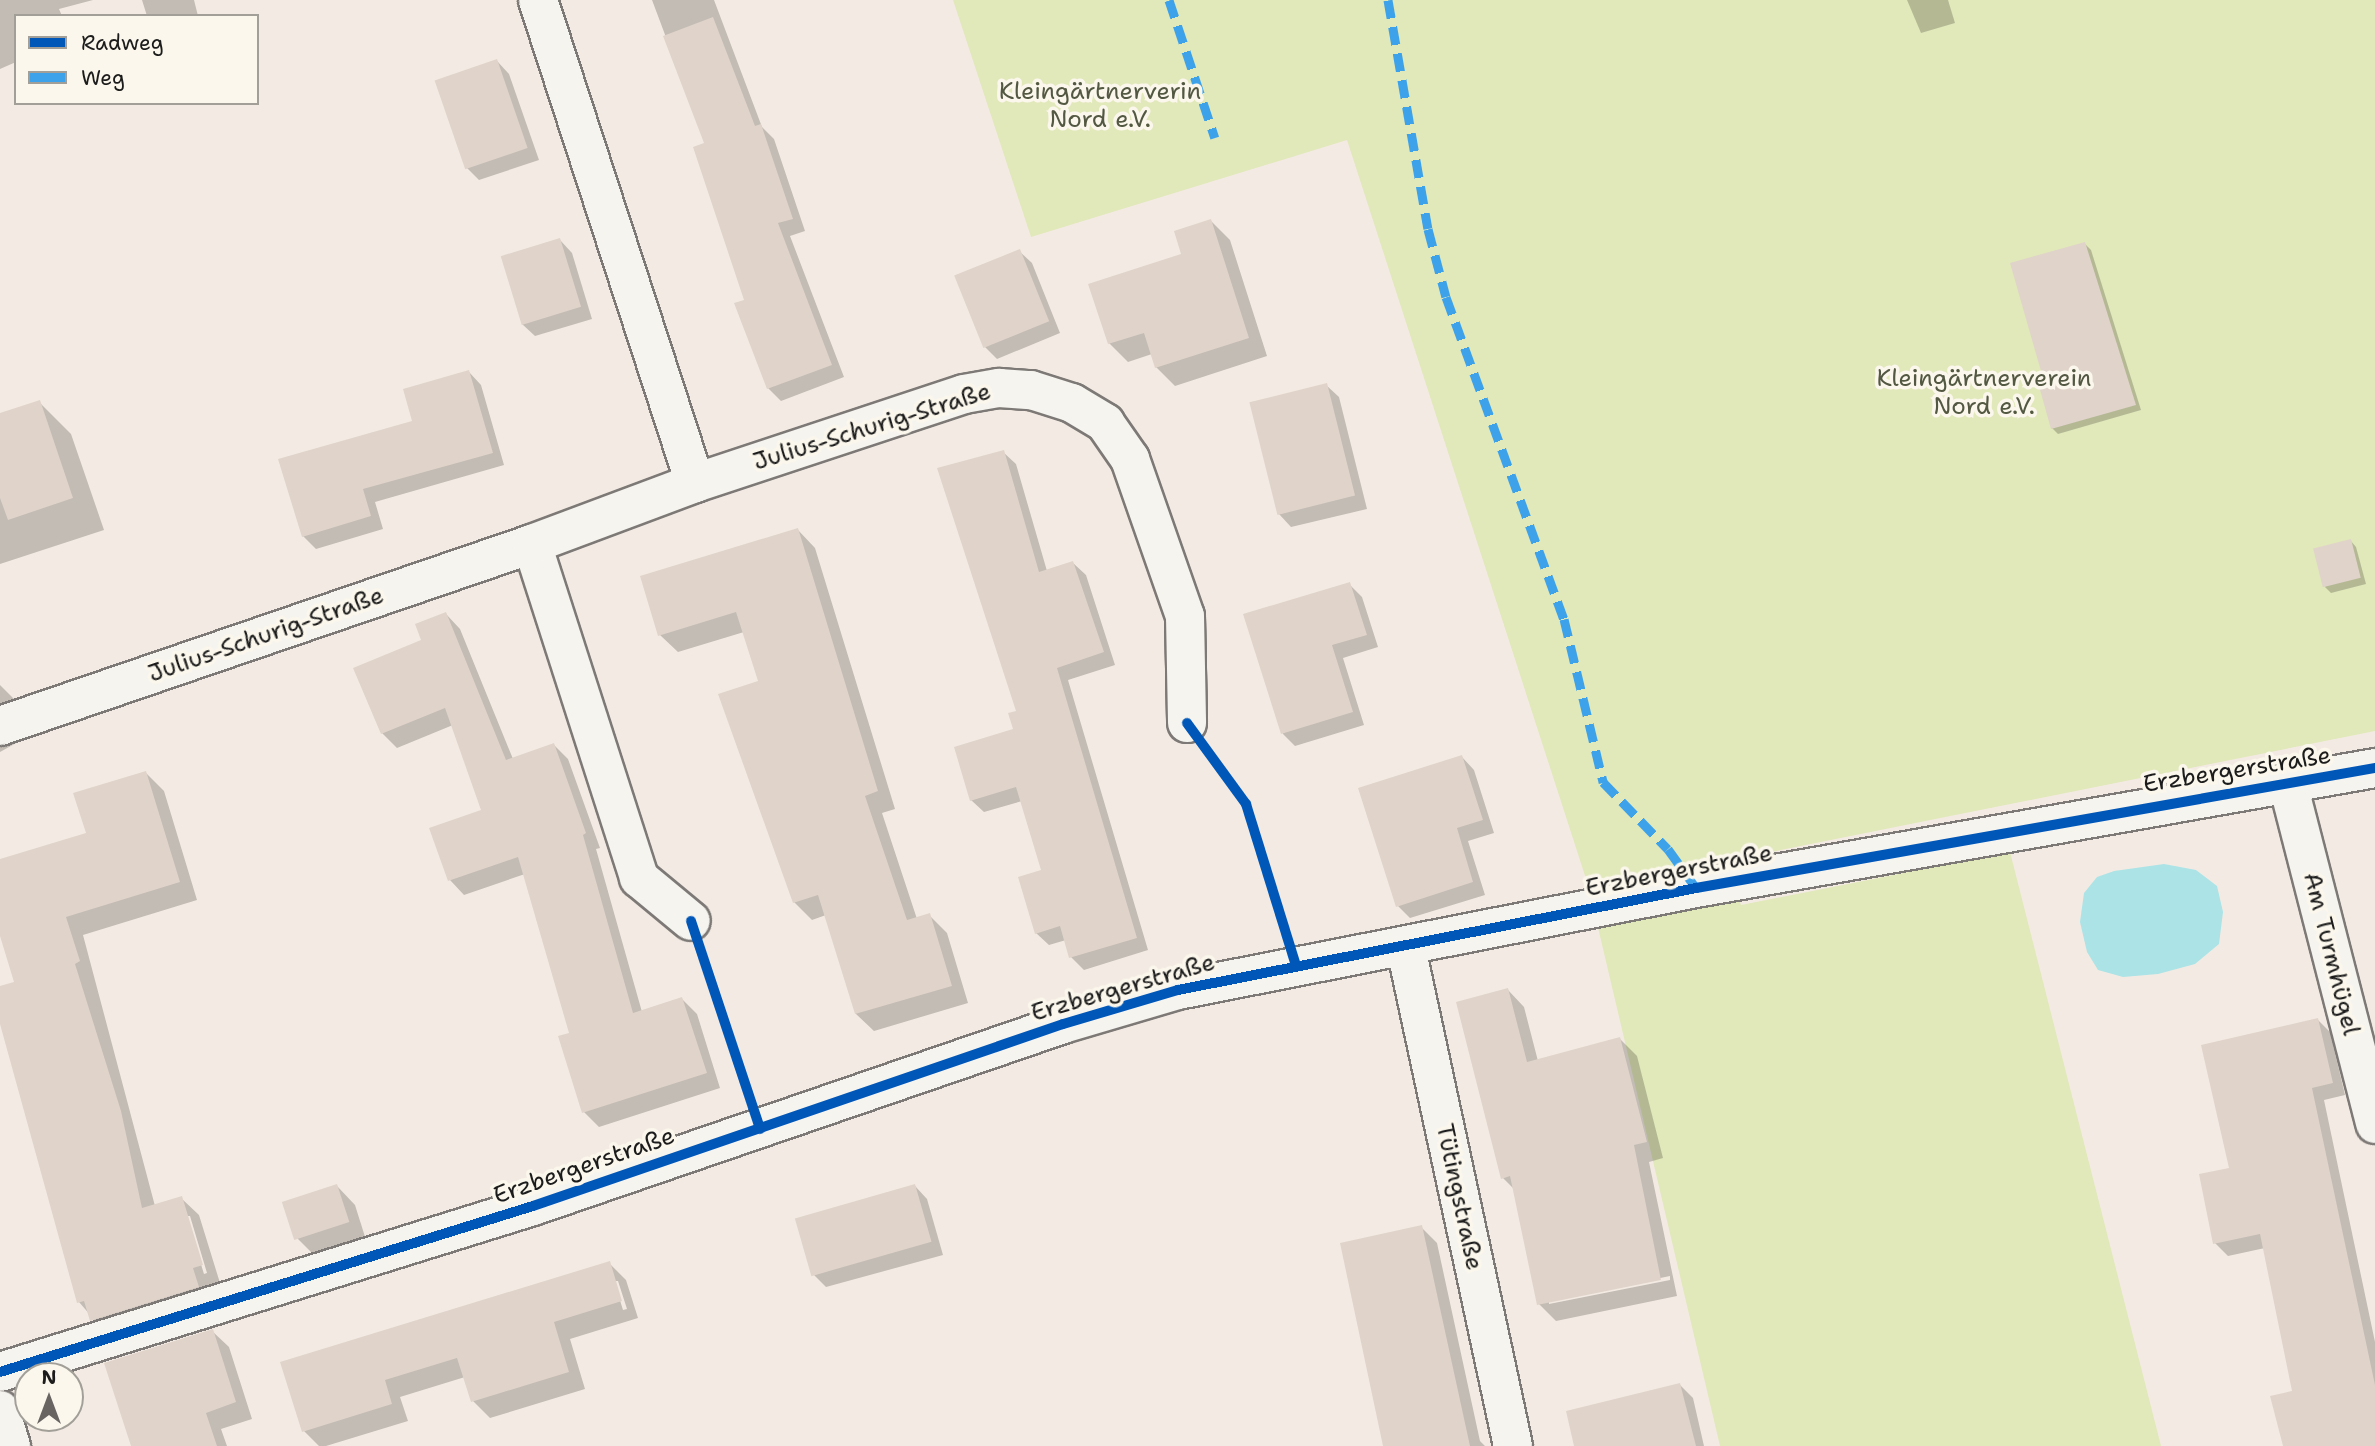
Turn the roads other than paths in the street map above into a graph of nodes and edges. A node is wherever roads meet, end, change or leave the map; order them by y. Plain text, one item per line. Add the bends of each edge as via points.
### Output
1 (538, 0) edge
2 (695, 483) junction
3 (532, 544) junction
4 (1187, 723) dead end
5 (0, 726) edge
6 (2375, 768) edge
7 (2287, 784) junction
8 (691, 921) dead end
9 (1406, 947) junction
10 (2375, 1124) edge
11 (0, 1372) edge
12 (0, 1410) edge
13 (11, 1446) edge
14 (1513, 1446) edge

1 - 2 street
2 - 3 street, Julius-Schurig-Straße
2 - 4 street, Julius-Schurig-Straße via 964,394 999,387 1031,390 1072,403 1105,424 1130,459 1185,616
3 - 5 street, Julius-Schurig-Straße
3 - 8 street via 639,878
6 - 7 street, Erzbergerstraße
7 - 9 street, Erzbergerstraße via 1696,888
7 - 10 street, Am Turmhügel
9 - 11 street, Erzbergerstraße via 1178,990 1063,1024 533,1206
9 - 14 street, Tütingstraße
12 - 13 street

